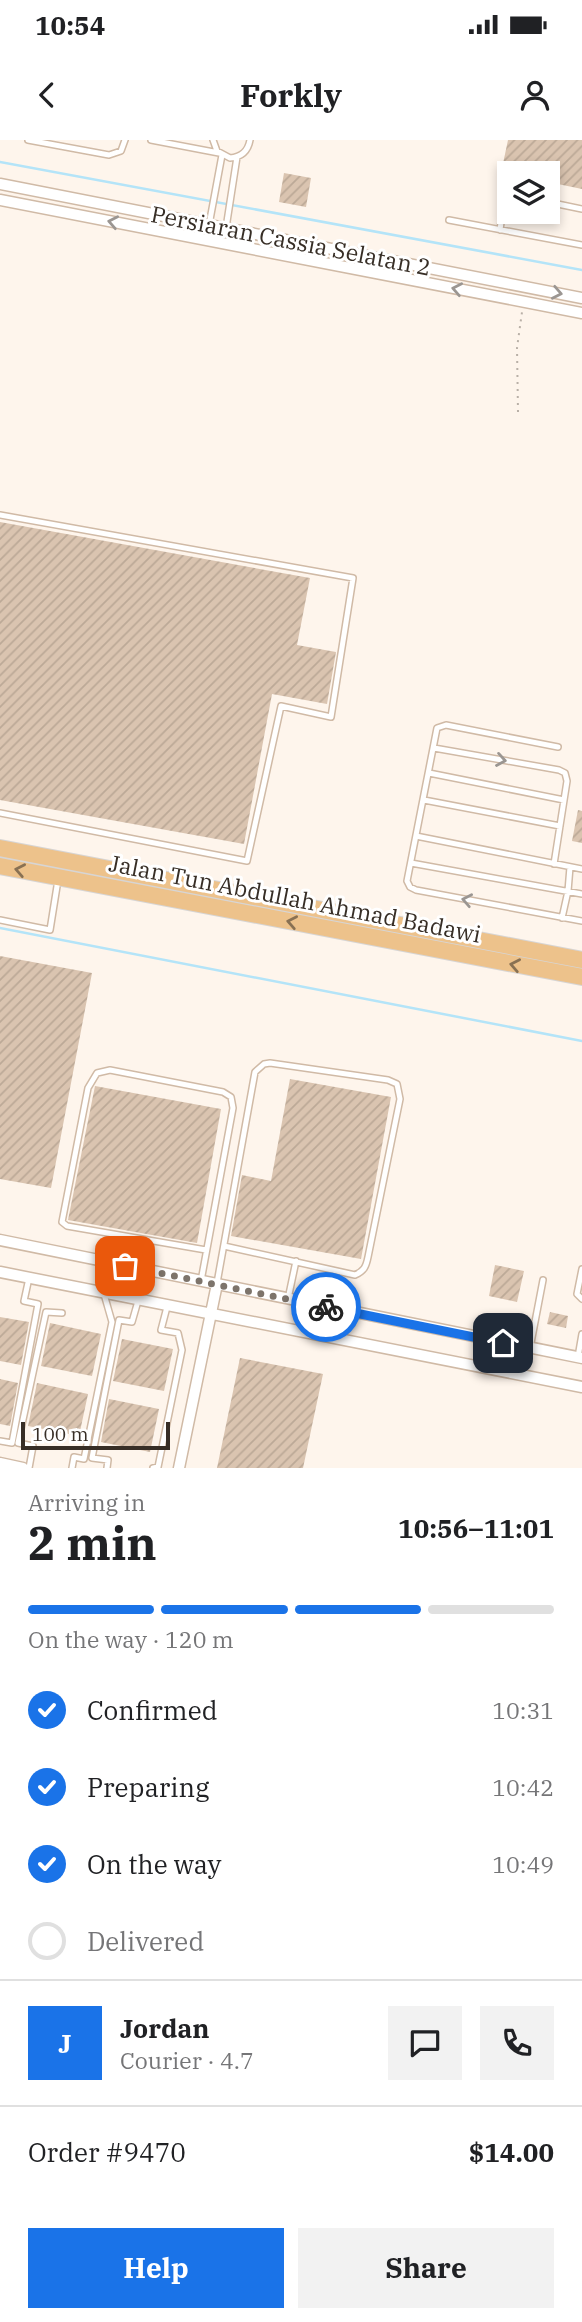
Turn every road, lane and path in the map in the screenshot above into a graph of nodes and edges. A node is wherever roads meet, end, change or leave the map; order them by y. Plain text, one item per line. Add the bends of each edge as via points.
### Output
1 (28, 140) edge
2 (125, 140) edge
3 (151, 140) edge
4 (213, 140) edge
5 (250, 140) edge
6 (43, 141) edge
7 (220, 154) junction
8 (237, 157) junction
9 (0, 184) edge
10 (0, 200) edge
11 (560, 204) edge
12 (582, 209) edge
13 (449, 220) dead end
14 (501, 224) edge
15 (209, 225) junction
16 (226, 228) junction
17 (500, 230) junction
18 (582, 245) edge
19 (582, 298) edge
20 (524, 302) junction
21 (582, 313) edge
22 (518, 412) dead end
23 (0, 515) edge
24 (558, 747) dead end
25 (434, 748) junction
26 (429, 773) junction
27 (424, 800) junction
28 (564, 800) junction
29 (0, 813) edge
30 (561, 826) junction
31 (416, 836) junction
32 (0, 848) edge
33 (411, 863) junction
34 (554, 864) junction
35 (0, 866) edge
36 (570, 867) junction
37 (582, 869) edge
38 (59, 877) junction
39 (568, 891) junction
40 (582, 894) edge
41 (562, 918) junction
42 (0, 920) edge
43 (582, 921) edge
44 (582, 960) edge
45 (582, 977) edge
46 (0, 1240) edge
47 (224, 1246) junction
48 (206, 1250) junction
49 (296, 1261) junction
50 (582, 1269) edge
51 (0, 1273) edge
52 (29, 1278) junction
53 (543, 1280) dead end
54 (201, 1281) junction
55 (217, 1284) junction
56 (104, 1294) junction
57 (288, 1299) junction
58 (582, 1299) edge
59 (138, 1301) junction
60 (167, 1307) junction
61 (62, 1313) dead end
62 (210, 1316) junction
63 (582, 1334) edge
64 (530, 1348) junction
65 (580, 1358) edge
66 (582, 1387) edge
67 (0, 1441) edge
68 (6, 1465) edge
69 (23, 1468) edge
70 (29, 1468) edge
71 (72, 1468) edge
72 (107, 1468) edge
73 (153, 1468) edge
74 (179, 1468) edge

1 - 6 lane
2 - 6 lane via 121,151 109,155
3 - 7 lane
4 - 7 lane
5 - 8 lane via 247,150
7 - 8 lane
7 - 15 lane
8 - 16 lane
9 - 15 street, Persiaran Cassia Selatan 2
20 -> 10 street, Persiaran Cassia Selatan 2
11 - 12 lane
13 - 17 lane
14 - 17 lane
15 - 16 street, Persiaran Cassia Selatan 2
16 -> 19 street, Persiaran Cassia Selatan 2
17 - 18 lane
20 - 21 street, Persiaran Cassia Selatan 2
20 - 22 path via 517,348
23 - 29 lane via 353,578 331,717 281,706 247,861
24 - 25 lane via 446,725 437,728
25 - 26 lane
25 -> 28 lane via 559,770 567,780
26 - 27 lane
26 - 28 lane
27 - 30 lane
27 - 31 lane
28 - 30 lane
30 - 34 lane
31 - 33 lane
31 - 34 lane
32 - 44 main road, Jalan Tun Abdullah Ahmad Badawi
33 - 39 lane
41 -> 33 lane via 416,890 407,881
34 - 36 lane
38 -> 35 main road, Jalan Tun Abdullah Ahmad Badawi
36 - 37 lane
36 - 39 lane
38 - 42 lane via 50,930
45 -> 38 main road, Jalan Tun Abdullah Ahmad Badawi
39 - 40 lane
39 - 41 lane
41 - 43 lane
46 - 54 street
47 - 49 lane
47 - 49 lane via 258,1068 270,1063 397,1084 400,1099 365,1268 355,1275
47 - 55 lane
48 - 48 lane via 62,1223 88,1088 97,1073 110,1070 231,1097 233,1108
48 - 54 lane
49 - 57 lane
50 - 58 lane via 577,1291
51 - 52 street
52 - 56 street
52 - 67 lane via 24,1301 38,1304 34,1336 12,1443
53 - 64 lane
54 - 55 street
55 - 57 street
55 - 62 street
56 - 59 street
56 - 71 lane via 112,1322 85,1459 74,1457
57 - 64 street
59 - 60 street
59 - 72 lane via 132,1322 120,1320 95,1438 92,1458 108,1460
60 - 62 street
60 - 73 lane via 162,1330 178,1333 183,1350 158,1467
61 - 70 lane via 47,1312 26,1404 18,1443 33,1446
62 - 66 street
62 - 74 street
63 - 65 lane
64 - 65 street
68 - 69 street

